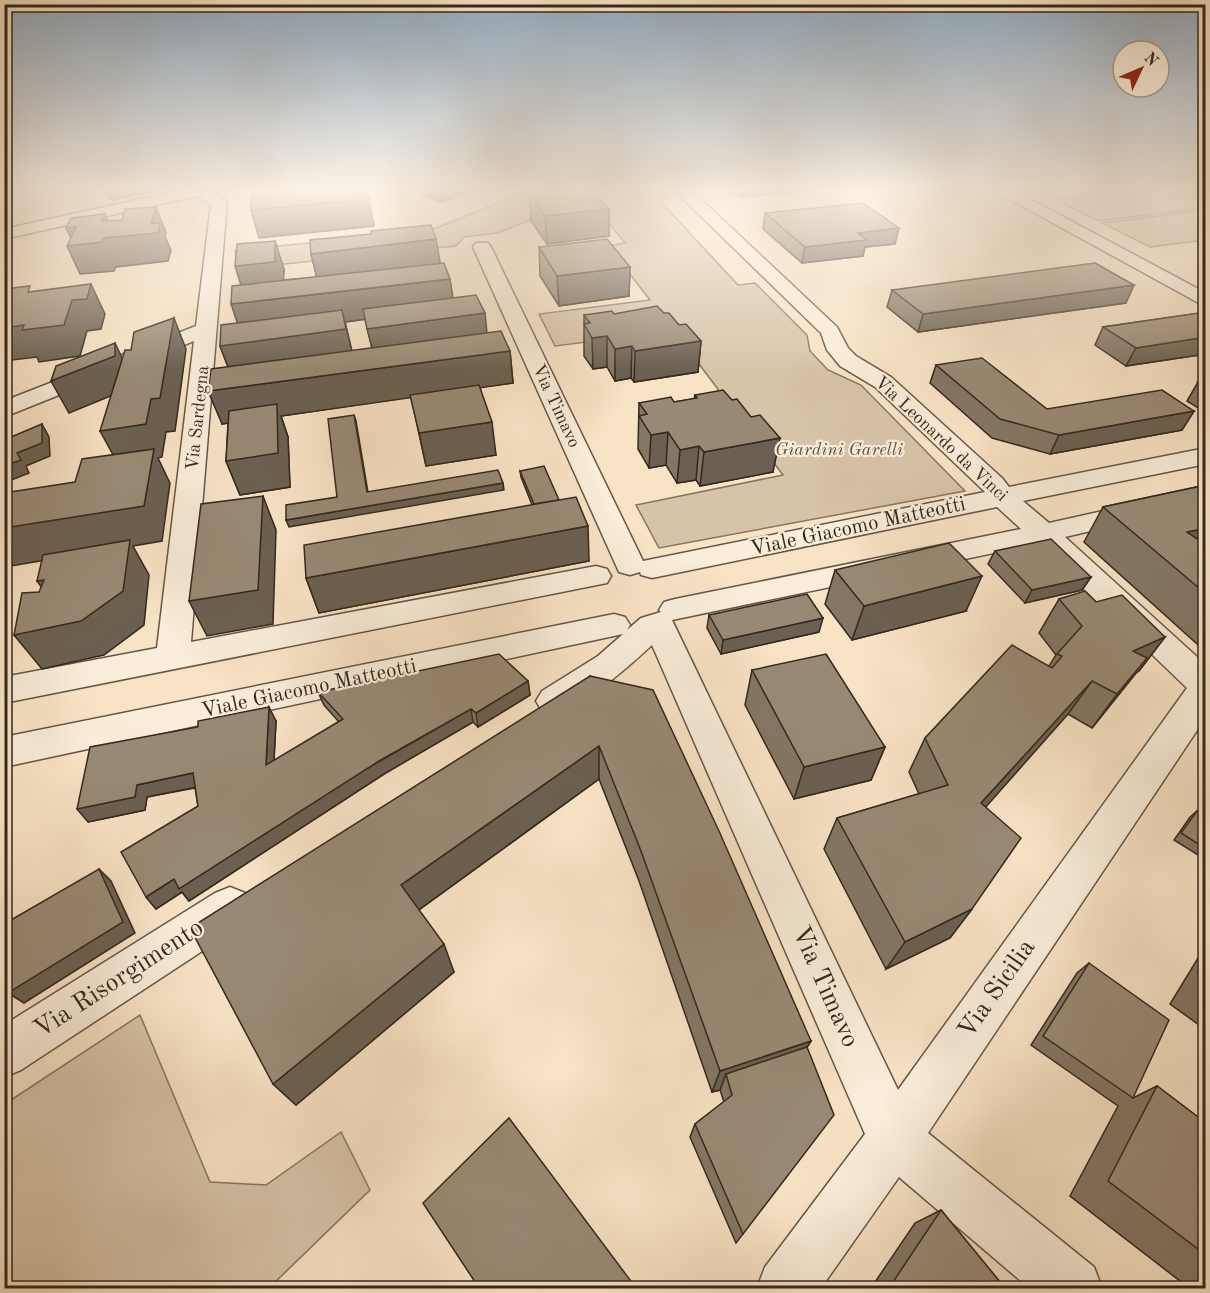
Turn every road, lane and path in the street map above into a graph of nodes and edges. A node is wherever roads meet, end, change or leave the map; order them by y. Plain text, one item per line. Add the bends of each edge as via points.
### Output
1 (214, 250) edge
2 (484, 250) edge
3 (745, 250) edge
4 (1112, 250) edge
5 (1206, 301) edge
6 (207, 329) junction
7 (4, 410) edge
8 (1206, 456) edge
9 (1206, 496) edge
10 (1002, 497) junction
11 (1041, 533) junction
12 (641, 566) junction
13 (596, 576) junction
14 (650, 621) junction
15 (173, 657) junction
16 (1206, 687) edge
17 (4, 690) edge
18 (520, 723) edge
19 (4, 752) edge
20 (257, 891) edge
21 (4, 1053) edge
22 (894, 1139) junction
23 (786, 1288) edge
24 (1073, 1288) edge

1 - 6 street, Via Sardegna
2 - 12 street, Via Timavo
3 - 10 street, Via Leonardo da Vinci via 830,331 848,361 894,392 993,484
4 - 5 street
6 - 7 street
6 - 15 street, Via Sardegna
8 - 10 street, Viale Giacomo Matteotti
9 - 11 street, Viale Giacomo Matteotti
10 - 11 street, Via Leonardo da Vinci
10 - 12 street, Viale Giacomo Matteotti
11 - 14 street, Viale Giacomo Matteotti
11 - 16 street, Via Leonardo da Vinci
12 - 13 street, Viale Giacomo Matteotti via 608,569
12 - 14 street via 665,574 674,583 679,599
13 - 14 street via 587,598 600,618
13 - 15 street, Viale Giacomo Matteotti
14 - 18 street via 610,665
14 - 19 street, Viale Giacomo Matteotti
14 - 22 street, Via Timavo via 678,663
15 - 17 street, Viale Giacomo Matteotti
16 - 22 street, Via Sicilia
20 - 21 street, Via Risorgimento
22 - 23 street, Via Sicilia
22 - 24 street, Via Timavo

